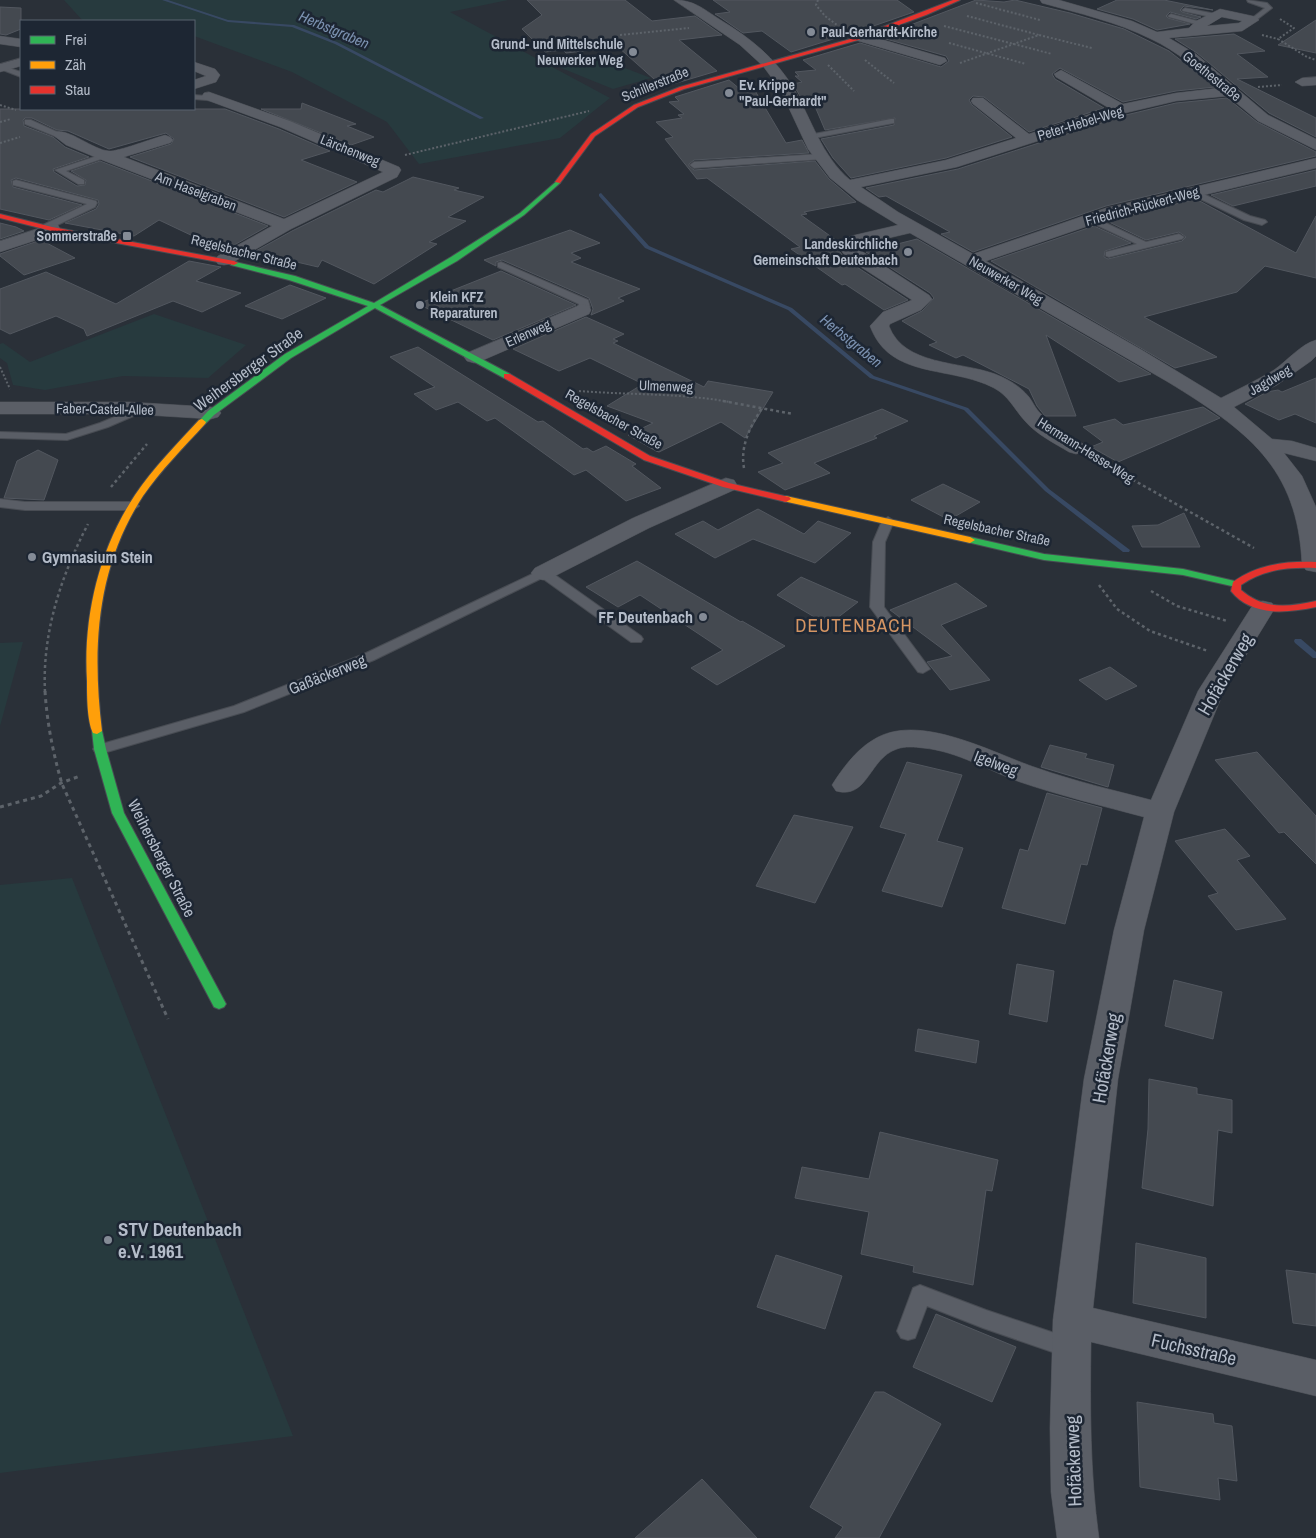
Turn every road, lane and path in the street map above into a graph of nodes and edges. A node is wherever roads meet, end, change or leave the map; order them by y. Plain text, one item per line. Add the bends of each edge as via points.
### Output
1 (680, 0) edge
2 (818, 0) edge
3 (958, 0) edge
4 (1046, 0) edge
5 (1250, 1) edge
6 (938, 9) junction
7 (1185, 10) dead end
8 (1171, 16) dead end
9 (1216, 16) junction
10 (915, 18) junction
11 (1256, 18) junction
12 (720, 25) junction
13 (1197, 27) junction
14 (620, 35) dead end
15 (1039, 35) junction
16 (1156, 36) junction
17 (860, 37) junction
18 (0, 40) edge
19 (944, 42) dead end
20 (20, 43) edge
21 (838, 44) junction
22 (1014, 44) junction
23 (1092, 48) dead end
24 (806, 52) junction
25 (988, 54) junction
26 (1052, 54) dead end
27 (1316, 60) edge
28 (940, 61) joint
29 (20, 62) edge
30 (768, 63) junction
31 (1026, 64) dead end
32 (195, 66) edge
33 (1, 67) edge
34 (1060, 74) dead end
35 (20, 75) edge
36 (1309, 82) edge
37 (894, 83) dead end
38 (195, 85) edge
39 (854, 90) dead end
40 (1232, 92) junction
41 (195, 97) edge
42 (213, 98) joint
43 (978, 101) dead end
44 (1121, 109) junction
45 (590, 110) dead end
46 (891, 121) dead end
47 (28, 122) dead end
48 (60, 135) joint
49 (809, 137) junction
50 (1026, 139) junction
51 (165, 140) dead end
52 (1316, 145) edge
53 (107, 157) junction
54 (820, 157) junction
55 (378, 162) junction
56 (1316, 163) edge
57 (694, 165) dead end
58 (80, 182) dead end
59 (16, 184) dead end
60 (847, 186) junction
61 (1193, 192) junction
62 (0, 216) edge
63 (1091, 219) junction
64 (1262, 222) dead end
65 (285, 225) junction
66 (913, 227) junction
67 (49, 228) junction
68 (1178, 238) dead end
69 (1145, 245) junction
70 (0, 247) edge
71 (1109, 254) dead end
72 (224, 260) junction
73 (972, 260) junction
74 (501, 265) dead end
75 (376, 306) junction
76 (582, 310) joint
77 (1316, 347) edge
78 (474, 357) junction
79 (536, 392) junction
80 (1219, 407) junction
81 (0, 408) edge
82 (762, 408) junction
83 (141, 409) junction
84 (211, 413) junction
85 (793, 414) dead end
86 (0, 435) edge
87 (1266, 445) junction
88 (1076, 448) joint
89 (1316, 455) edge
90 (726, 485) junction
91 (0, 504) edge
92 (134, 506) junction
93 (888, 521) junction
94 (1094, 562) junction
95 (1315, 565) edge
96 (1282, 566) junction
97 (1132, 567) junction
98 (543, 573) junction
99 (1236, 584) junction
100 (1316, 604) edge
101 (1257, 619) junction
102 (636, 639) dead end
103 (1231, 658) junction
104 (923, 670) dead end
105 (100, 749) junction
106 (106, 766) junction
107 (846, 785) dead end
108 (0, 807) edge
109 (1160, 812) junction
110 (219, 1004) dead end
111 (908, 1331) dead end
112 (1072, 1334) junction
113 (1316, 1378) edge
114 (1078, 1538) edge

1 - 12 street, Neuwerker Weg
2 - 17 path via 816,5 825,16
3 - 6 street, Schillerstraße
4 - 16 street, Goethestraße
5 - 11 lane via 1269,8
6 - 10 street, Schillerstraße
6 - 15 path
7 - 9 lane
8 - 13 lane
9 - 11 street via 1220,13
9 - 13 street
10 - 17 street, Schillerstraße
10 - 22 path
11 - 13 street via 1242,27
11 - 27 path via 1285,20 1294,28 1278,39
12 - 14 path
12 - 30 street, Neuwerker Weg
13 - 16 street
15 - 22 path
15 - 23 path
16 - 40 street, Goethestraße via 1190,57
17 - 21 street, Schillerstraße
17 - 28 street
18 - 20 street
19 - 25 path
21 - 24 street, Schillerstraße
21 - 37 path via 849,47
22 - 25 path
22 - 26 path
24 - 30 street, Schillerstraße
24 - 39 path via 820,57
25 - 28 path via 964,63
25 - 31 path
29 - 33 street
30 - 49 street, Neuwerker Weg via 788,89
30 - 75 street, Schillerstraße via 682,88 621,115 593,135 568,172 522,214
32 - 38 street via 213,75 211,80
33 - 35 lane
34 - 44 street
36 - 40 path
40 - 44 street, Peter-Hebel-Weg via 1176,97
40 - 52 street, Goethestraße via 1263,118
41 - 42 lane
42 - 55 street, Lärchenweg
43 - 50 street
44 - 50 street, Peter-Hebel-Weg
45 - 55 path
46 - 49 lane
47 - 48 lane
48 - 53 street, Am Haselgraben
49 - 54 street, Neuwerker Weg
50 - 60 street, Peter-Hebel-Weg via 925,170
51 - 53 street
53 - 58 lane via 59,170
53 - 65 street, Am Haselgraben
54 - 57 lane
54 - 60 street, Neuwerker Weg
55 - 65 street, Lärchenweg via 393,172
56 - 61 street, Friedrich-Rückert-Weg
59 - 67 lane via 93,203
60 - 66 street, Neuwerker Weg
61 - 63 street, Friedrich-Rückert-Weg
61 - 64 lane
62 - 67 street, Regelsbacher Straße
63 - 69 lane
63 - 73 street, Friedrich-Rückert-Weg
65 - 72 street, Lärchenweg
66 - 73 street, Neuwerker Weg
66 - 88 street, Hermann-Hesse-Weg via 857,240 848,248 923,300 883,320 879,326 880,334 894,349 913,360 999,382 1018,397 1033,417
67 - 70 street
67 - 72 street, Regelsbacher Straße
68 - 69 lane
69 - 71 lane
72 - 75 street, Regelsbacher Straße
73 - 80 street, Neuwerker Weg via 1169,374
74 - 76 lane via 584,302
75 - 78 street, Regelsbacher Straße
75 - 84 street, Weihersberger Straße via 288,356
76 - 78 street, Erlenweg
77 - 80 street, Jagdweg via 1292,368
78 - 79 street, Regelsbacher Straße
79 - 82 path, Ulmenweg via 568,390 694,396
79 - 90 street, Regelsbacher Straße via 647,458
80 - 87 street, Neuwerker Weg
81 - 83 street, Faber-Castell-Allee
82 - 85 path, Ulmenweg
82 - 90 path via 749,428 741,460 744,469
83 - 84 street, Faber-Castell-Allee
83 - 86 lane via 67,437
84 - 92 street, Weihersberger Straße via 169,457
87 - 89 street via 1292,447
87 - 95 street, Neuwerker Weg via 1295,482 1306,507
88 - 96 path, Hermann-Hesse-Weg
90 - 93 street, Regelsbacher Straße
90 - 98 street, Gaßäckerweg via 641,522
91 - 92 lane
92 - 105 street, Weihersberger Straße via 113,550 97,596 92,626 91,690
93 - 94 street, Regelsbacher Straße via 1044,557
93 - 104 lane via 879,542 877,607
94 - 97 street, Regelsbacher Straße
94 - 103 path via 1098,584 1117,609 1150,631
95 - 96 street
96 - 99 street via 1250,573
97 - 99 street, Regelsbacher Straße via 1183,572
97 - 101 path via 1140,585 1177,606
98 - 102 lane
98 - 105 lane, Gaßäckerweg via 369,657 239,709
99 - 101 street via 1236,591 1249,603
100 - 101 street
101 - 103 street, Hofäckerweg
103 - 109 street, Hofäckerweg via 1211,691
105 - 106 street, Weihersberger Straße
106 - 108 path via 61,784 41,796
106 - 110 street, Weihersberger Straße via 118,813
107 - 109 street, Igelweg via 874,752 888,743 909,739 942,742 1031,776
109 - 112 street, Hofäckerweg via 1129,930 1101,1079
111 - 112 lane via 920,1294 983,1319
112 - 113 street, Fuchsstraße
112 - 114 street, Hofäckerweg via 1072,1492

